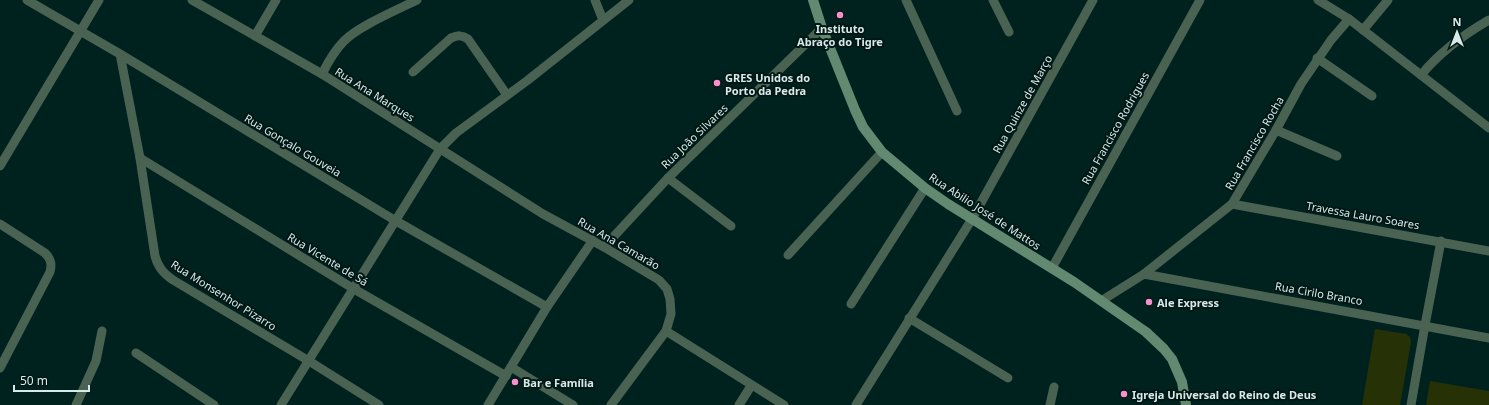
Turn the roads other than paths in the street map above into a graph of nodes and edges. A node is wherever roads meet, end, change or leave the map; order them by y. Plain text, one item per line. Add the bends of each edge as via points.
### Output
1 (27, 0) edge
2 (99, 0) edge
3 (192, 0) edge
4 (276, 0) edge
5 (417, 0) edge
6 (595, 0) edge
7 (629, 0) edge
8 (813, 0) edge
9 (906, 0) edge
10 (993, 0) edge
11 (1093, 0) edge
12 (1200, 0) edge
13 (1318, 0) edge
14 (1388, 0) edge
15 (1349, 19) junction
16 (603, 20) junction
17 (1489, 20) edge
18 (822, 28) junction
19 (1363, 30) junction
20 (80, 32) junction
21 (1009, 32) dead end
22 (255, 36) junction
23 (120, 54) junction
24 (1317, 58) junction
25 (413, 72) dead end
26 (322, 74) junction
27 (1421, 75) junction
28 (507, 95) junction
29 (1372, 96) dead end
30 (958, 111) dead end
31 (1489, 128) edge
32 (1276, 130) junction
33 (440, 149) junction
34 (882, 152) junction
35 (1337, 156) dead end
36 (140, 158) junction
37 (0, 166) edge
38 (668, 178) junction
39 (926, 188) junction
40 (1232, 204) junction
41 (543, 214) joint
42 (972, 219) junction
43 (396, 221) junction
44 (0, 224) edge
45 (731, 226) dead end
46 (593, 240) junction
47 (1441, 241) junction
48 (604, 247) junction
49 (1489, 251) edge
50 (788, 255) dead end
51 (1052, 268) junction
52 (1144, 274) junction
53 (354, 289) junction
54 (1101, 301) junction
55 (852, 304) dead end
56 (547, 307) junction
57 (909, 318) junction
58 (1424, 325) junction
59 (102, 331) dead end
60 (666, 331) junction
61 (1489, 338) edge
62 (136, 353) dead end
63 (309, 361) junction
64 (511, 367) junction
65 (0, 368) edge
66 (506, 376) junction
67 (1008, 378) dead end
68 (751, 386) junction
69 (1054, 387) dead end
70 (76, 405) edge
71 (214, 405) edge
72 (280, 405) edge
73 (379, 405) edge
74 (488, 405) edge
75 (573, 405) edge
76 (611, 405) edge
77 (739, 405) edge
78 (784, 405) edge
79 (856, 405) edge
80 (1050, 405) edge
81 (1186, 405) edge
82 (1411, 405) edge

1 - 20 street, Rua Gonçalo Gouveia
2 - 20 street
3 - 22 street, Rua Ana Marques
4 - 22 street
5 - 26 street via 345,40 334,52
6 - 16 street
7 - 16 street
8 - 18 main road, Rua Abilio José de Mattos
9 - 30 street
10 - 21 street
11 - 42 street, Rua Quinze de Março
12 - 51 street, Rua Francisco Rodrigues
13 - 15 street
14 - 19 street
15 - 19 street
15 - 24 street, Rua Francisco Rocha
16 - 28 street
17 - 27 street via 1453,43
18 - 34 main road, Rua Abilio José de Mattos via 863,127
18 - 38 street, Rua João Silvares
19 - 27 street
20 - 23 street, Rua Gonçalo Gouveia
20 - 37 street
22 - 26 street, Rua Ana Marques
23 - 36 street, Rua Monsenhor Pizarro
23 - 43 street, Rua Gonçalo Gouveia
24 - 29 street
24 - 32 street, Rua Francisco Rocha
25 - 28 street via 451,38 463,36 468,39
26 - 33 street, Rua Ana Marques
27 - 31 street
28 - 33 street via 456,133
32 - 35 street
32 - 40 street, Rua Francisco Rocha
33 - 41 street, Rua Ana Marques
33 - 43 street
34 - 39 main road, Rua Abilio José de Mattos
34 - 50 street
36 - 53 street, Rua Vicente de Sá
36 - 63 street, Rua Monsenhor Pizarro via 158,266 173,280
38 - 45 street
38 - 48 street, Rua João Silvares
39 - 42 main road, Rua Abilio José de Mattos
39 - 55 street
40 - 47 street, Travessa Lauro Soares
40 - 52 street, Rua Francisco Rocha
41 - 46 street, Rua Ana Camarão
42 - 51 main road, Rua Abilio José de Mattos
42 - 57 street, Rua Quinze de Março
43 - 53 street
43 - 56 street, Rua Gonçalo Gouveia
44 - 65 street via 46,253 52,262 50,272
46 - 48 street, Rua Ana Camarão
46 - 56 street
47 - 49 street, Travessa Lauro Soares
47 - 58 street
48 - 60 street, Rua Ana Camarão via 658,280 667,289 671,314
51 - 54 main road, Rua Abilio José de Mattos
52 - 54 street, Rua Francisco Rocha
52 - 58 street, Rua Cirilo Branco
53 - 63 street
53 - 66 street, Rua Vicente de Sá
54 - 81 main road, Rua Abilio José de Mattos via 1146,332 1164,349 1177,368
56 - 64 street
57 - 67 street
57 - 79 street, Rua Quinze de Março
58 - 61 street, Rua Cirilo Branco
58 - 82 street
59 - 70 street via 96,361
60 - 68 street
60 - 76 street, Rua Ana Camarão
62 - 71 street
63 - 72 street
63 - 73 street, Rua Monsenhor Pizarro
64 - 66 street
64 - 75 street
66 - 74 street
68 - 77 street
68 - 78 street
69 - 80 street

